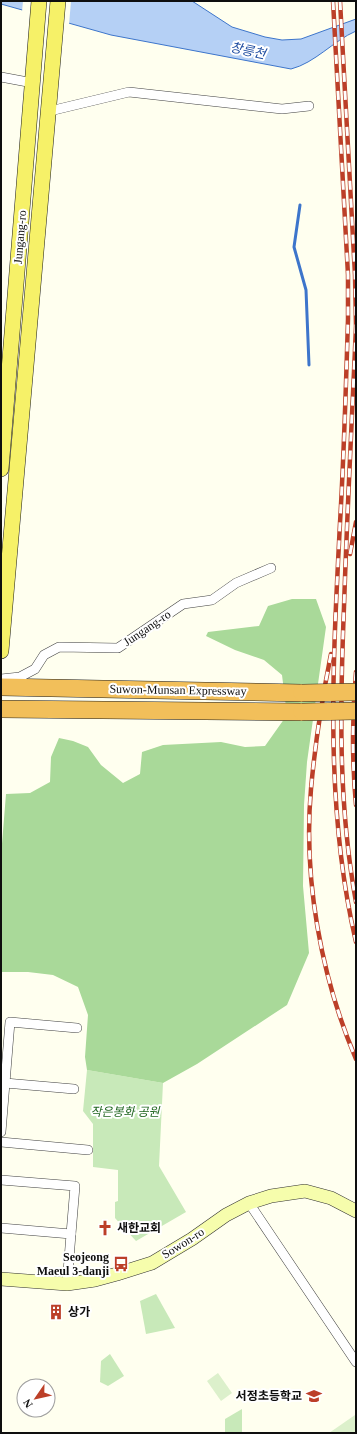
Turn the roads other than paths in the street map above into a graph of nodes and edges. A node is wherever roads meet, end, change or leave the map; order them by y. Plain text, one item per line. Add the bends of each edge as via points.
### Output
1 (40, 1) edge
2 (58, 1) edge
3 (1, 77) edge
4 (33, 78) junction
5 (309, 106) dead end
6 (50, 111) junction
7 (4, 401) edge
8 (23, 404) junction
9 (1, 469) edge
10 (271, 568) dead end
11 (1, 651) edge
12 (1, 679) edge
13 (1, 687) edge
14 (356, 692) edge
15 (1, 709) edge
16 (356, 711) edge
17 (77, 1028) dead end
18 (5, 1083) junction
19 (74, 1089) dead end
20 (1, 1132) edge
21 (1, 1142) edge
22 (88, 1150) dead end
23 (1, 1180) edge
24 (249, 1203) junction
25 (356, 1211) edge
26 (1, 1228) edge
27 (71, 1234) junction
28 (1, 1279) edge
29 (67, 1284) junction
30 (356, 1362) edge

1 - 4 main road, Jungang-ro
2 - 6 main road, Jungang-ro
3 - 4 street
4 - 7 main road, Jungang-ro
5 - 6 street via 282,109 129,92
6 - 8 main road, Jungang-ro
7 - 8 street
7 - 9 main road, Jungang-ro
8 - 11 main road, Jungang-ro
10 - 12 street, Jungang-ro via 236,583 212,600 183,604 118,648 59,647 44,655 36,669 20,677
13 - 14 highway, Suwon-Munsan Expressway, bridge
15 - 16 highway, Suwon-Munsan Expressway, bridge
17 - 18 street via 10,1022
18 - 19 street
18 - 20 street
21 - 22 street
23 - 27 street via 74,1186
24 - 25 main road, Sowon-ro via 271,1196 305,1191 331,1198
24 - 29 main road, Sowon-ro via 152,1263 95,1280
24 - 30 street
26 - 27 street
27 - 29 street
28 - 29 main road, Sowon-ro

